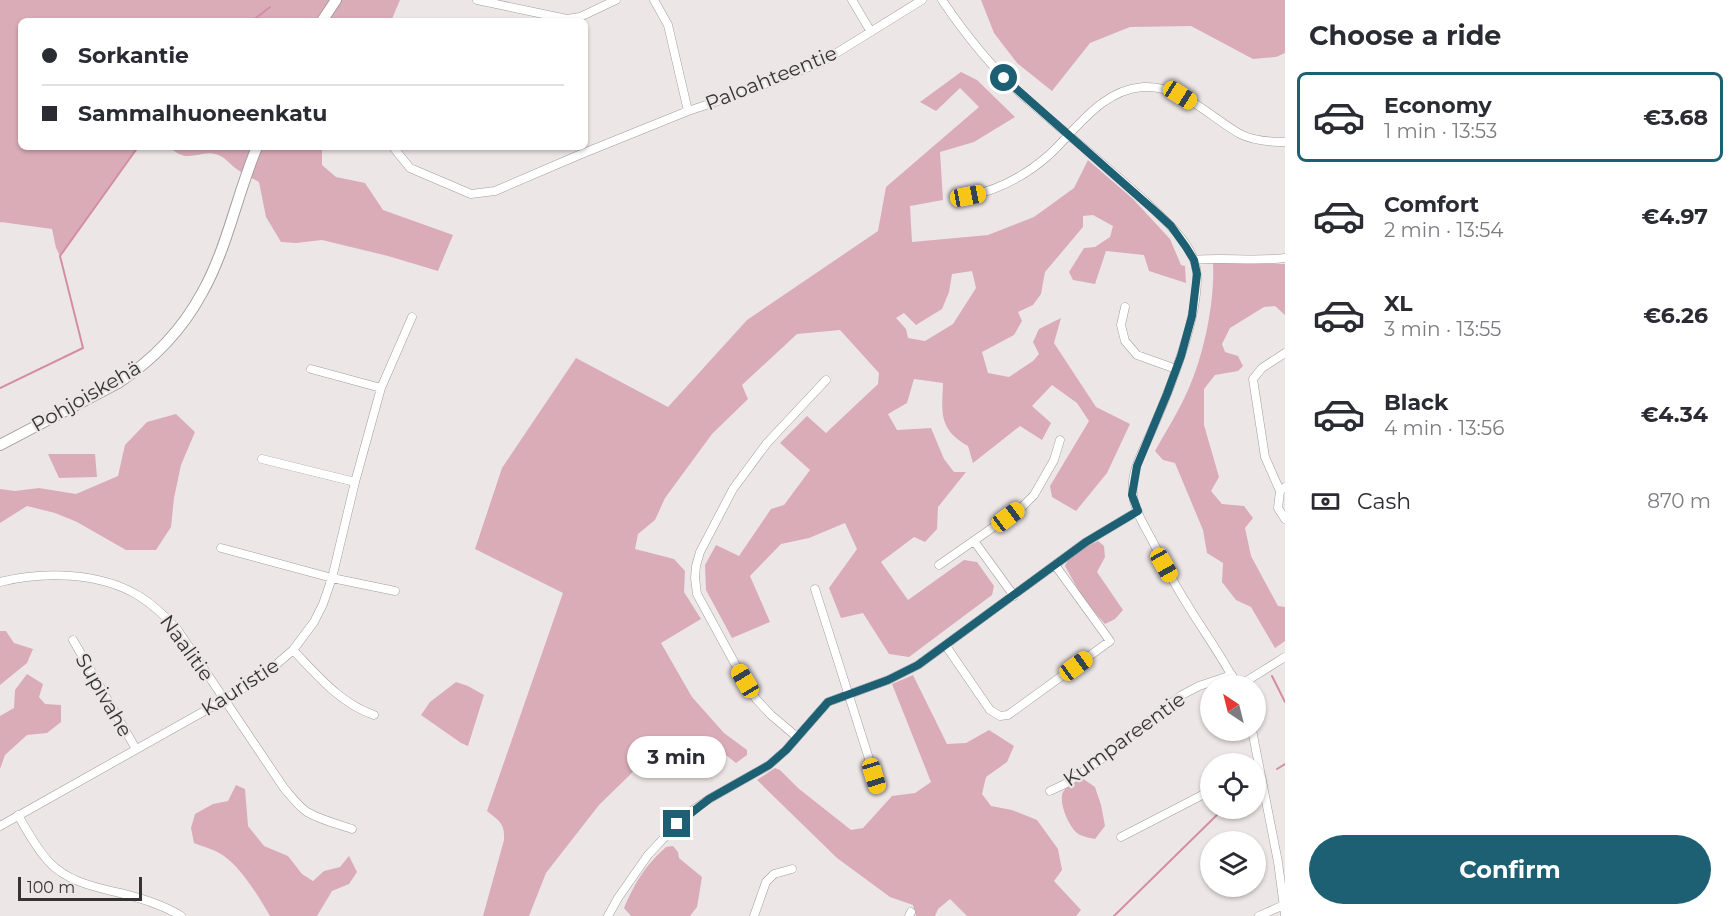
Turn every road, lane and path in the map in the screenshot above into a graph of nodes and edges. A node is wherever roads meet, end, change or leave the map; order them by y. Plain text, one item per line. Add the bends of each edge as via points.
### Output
1 (336, 0) edge
2 (477, 0) edge
3 (616, 0) edge
4 (654, 0) edge
5 (852, 0) edge
6 (922, 0) edge
7 (942, 0) edge
8 (324, 18) edge
9 (562, 18) edge
10 (574, 18) edge
11 (871, 32) junction
12 (688, 111) junction
13 (1069, 135) junction
14 (1285, 142) edge
15 (256, 150) edge
16 (395, 150) edge
17 (968, 196) dead end
18 (1285, 258) edge
19 (1194, 260) junction
20 (1125, 307) dead end
21 (412, 317) dead end
22 (1285, 353) edge
23 (311, 369) dead end
24 (1176, 369) junction
25 (826, 380) dead end
26 (381, 388) junction
27 (1060, 440) dead end
28 (0, 445) edge
29 (262, 459) dead end
30 (355, 482) junction
31 (1282, 489) edge
32 (1138, 511) junction
33 (1285, 519) edge
34 (974, 541) junction
35 (221, 548) dead end
36 (939, 565) dead end
37 (1055, 565) junction
38 (332, 578) junction
39 (0, 582) edge
40 (815, 590) dead end
41 (395, 591) dead end
42 (1014, 596) junction
43 (73, 640) dead end
44 (946, 646) junction
45 (293, 650) junction
46 (1285, 657) edge
47 (1232, 675) edge
48 (1256, 675) edge
49 (1200, 686) edge
50 (848, 695) junction
51 (224, 700) junction
52 (374, 715) dead end
53 (797, 737) junction
54 (136, 749) junction
55 (878, 787) dead end
56 (1050, 791) dead end
57 (1200, 796) edge
58 (1266, 808) edge
59 (18, 815) junction
60 (0, 826) edge
61 (352, 829) dead end
62 (1121, 837) dead end
63 (792, 869) dead end
64 (1284, 905) edge
65 (1285, 915) edge
66 (181, 916) edge
67 (608, 916) edge
68 (754, 916) edge
69 (1260, 916) edge

1 - 8 main road
2 - 9 street
3 - 10 street
4 - 12 street, Paloahteentie via 668,25
5 - 11 street
6 - 11 street, Paloahteentie
7 - 13 street via 1004,78
11 - 12 street, Paloahteentie via 822,62
12 - 16 street via 495,191 471,194 410,168
13 - 14 street via 1112,96 1144,87 1180,95 1242,135
13 - 17 street via 1012,181
13 - 19 street via 1171,226
15 - 28 main road, Pohjoiskehä via 203,292 168,340 118,383
18 - 19 street
19 - 24 street via 1197,274 1192,316
20 - 24 street via 1121,325 1125,341 1137,355
21 - 26 street, Kauristie
22 - 31 street via 1253,379 1265,457
23 - 26 street
24 - 32 street via 1137,466 1132,495
25 - 53 street via 768,443 733,489 700,552 694,578 696,594 756,699
26 - 30 street, Kauristie
27 - 34 street via 1054,460 1034,495
29 - 30 street
30 - 38 street, Kauristie
31 - 33 street via 1278,508
32 - 37 street
32 - 47 street via 1164,565
34 - 36 street
34 - 42 street
35 - 38 street
37 - 42 street
37 - 44 street via 1110,641 1008,715 1000,716 990,710
38 - 41 street
38 - 45 street, Kauristie via 314,622
39 - 51 street, Naalitie via 47,574 108,582 137,594 177,629
40 - 50 street
42 - 44 street
43 - 54 street, Supivahe
44 - 50 street via 901,675
45 - 51 street, Kauristie via 263,676
45 - 52 street via 346,702
46 - 48 street
49 - 56 street, Kumpareentie via 1182,695 1095,764
50 - 53 street via 828,702
50 - 55 street
51 - 54 street, Kauristie
51 - 61 street, Naalitie via 297,803 307,812
53 - 67 street via 769,765 709,799 677,824 636,870
54 - 59 street, Kauristie
57 - 62 street
58 - 64 street
59 - 60 street, Kauristie
59 - 66 street via 50,863 71,878 157,904
63 - 68 street via 774,874 766,882
64 - 65 street
64 - 69 street

